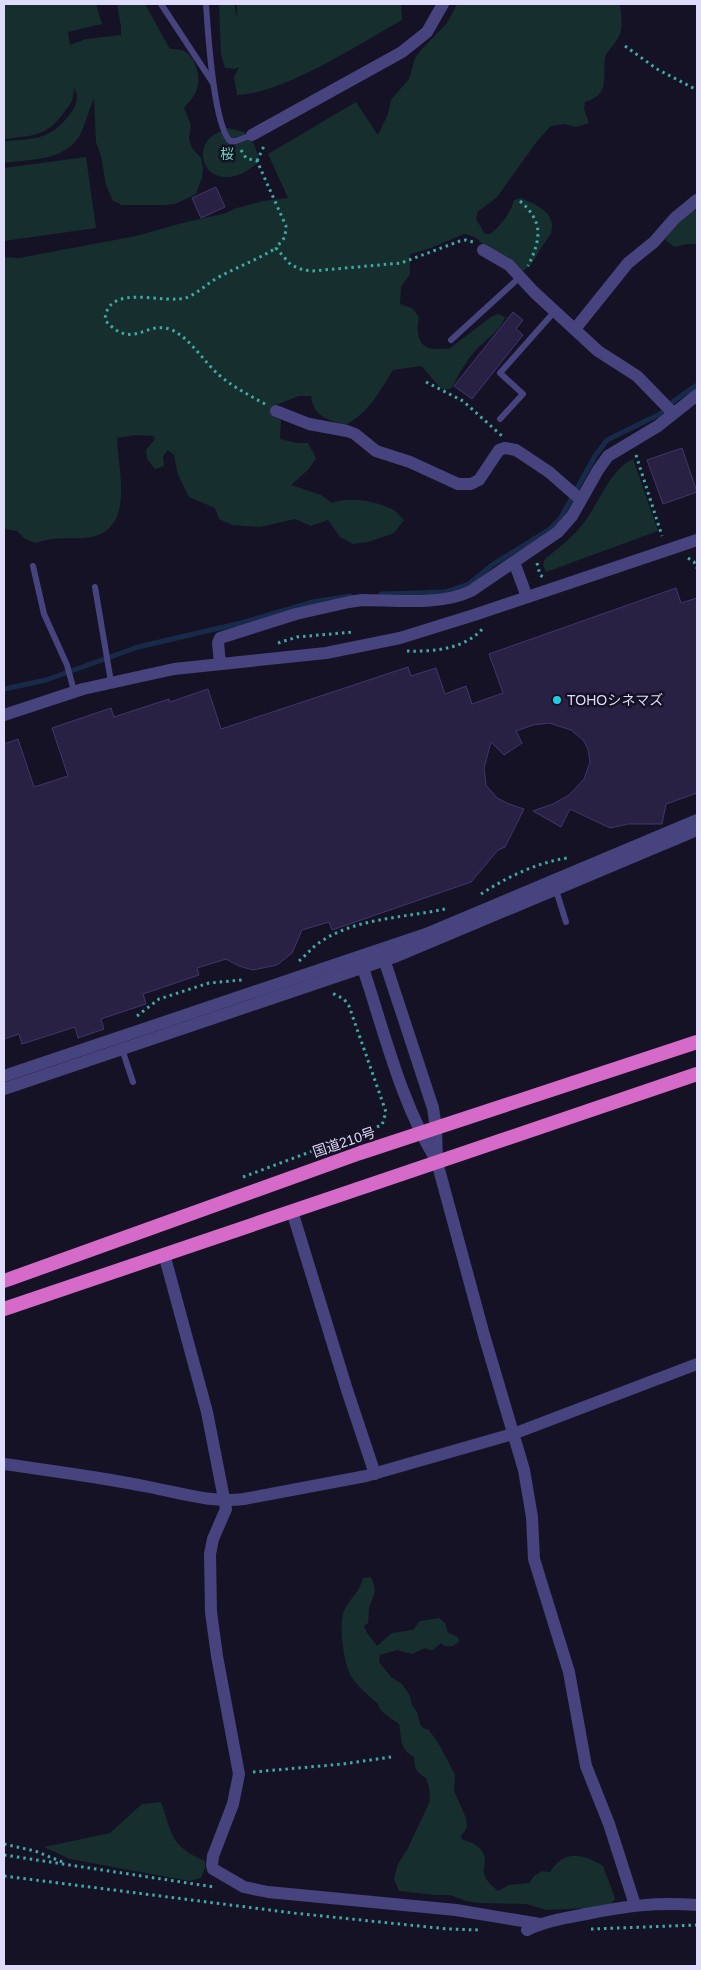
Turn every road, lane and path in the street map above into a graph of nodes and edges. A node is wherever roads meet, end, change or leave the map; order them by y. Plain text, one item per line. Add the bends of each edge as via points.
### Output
1 (160, 4) edge
2 (206, 4) edge
3 (443, 4) edge
4 (625, 46) dead end
5 (213, 84) junction
6 (697, 90) edge
7 (252, 135) joint
8 (236, 141) junction
9 (520, 200) dead end
10 (697, 200) edge
11 (276, 248) junction
12 (483, 250) joint
13 (521, 279) junction
14 (555, 311) junction
15 (576, 329) junction
16 (451, 340) dead end
17 (426, 382) dead end
18 (697, 394) edge
19 (276, 410) joint
20 (672, 413) junction
21 (500, 419) dead end
22 (511, 448) junction
23 (628, 457) dead end
24 (581, 500) junction
25 (671, 533) dead end
26 (662, 536) junction
27 (653, 539) dead end
28 (697, 540) edge
29 (682, 558) dead end
30 (538, 560) dead end
31 (514, 562) junction
32 (33, 566) dead end
33 (697, 568) edge
34 (552, 574) dead end
35 (95, 587) dead end
36 (527, 598) junction
37 (358, 632) dead end
38 (467, 642) dead end
39 (275, 644) dead end
40 (405, 651) dead end
41 (220, 663) junction
42 (111, 682) junction
43 (74, 692) junction
44 (4, 715) edge
45 (697, 820) edge
46 (697, 830) edge
47 (568, 858) dead end
48 (556, 890) junction
49 (474, 899) dead end
50 (452, 906) dead end
51 (566, 922) dead end
52 (382, 955) junction
53 (361, 962) junction
54 (293, 966) dead end
55 (249, 980) dead end
56 (327, 992) dead end
57 (130, 1021) dead end
58 (697, 1042) edge
59 (122, 1049) junction
60 (697, 1074) edge
61 (4, 1076) edge
62 (132, 1082) dead end
63 (4, 1089) edge
64 (436, 1128) junction
65 (420, 1134) junction
66 (437, 1162) junction
67 (237, 1180) dead end
68 (292, 1211) junction
69 (164, 1254) junction
70 (4, 1280) edge
71 (4, 1309) edge
72 (697, 1364) edge
73 (513, 1434) junction
74 (4, 1464) edge
75 (375, 1474) junction
76 (224, 1501) junction
77 (391, 1757) dead end
78 (239, 1774) junction
79 (4, 1844) edge
80 (4, 1855) edge
81 (70, 1866) junction
82 (244, 1887) junction
83 (635, 1905) junction
84 (697, 1905) edge
85 (540, 1924) junction
86 (527, 1930) dead end

1 - 5 lane
2 - 5 lane
3 - 7 street via 427,32 402,52
4 - 6 path via 657,69
5 - 8 lane via 223,130 230,141
7 - 8 lane
8 - 11 path via 246,158 257,161 286,226 285,237
9 - 13 path via 529,208 539,234
10 - 15 street via 628,263
11 - 12 path via 291,265 312,271 400,263 466,240
11 - 19 path via 212,281 189,297 149,296 112,302 105,312 105,320 113,330 128,335 161,328 172,330 218,374
12 - 13 street via 504,262
13 - 14 street
13 - 16 lane
14 - 15 street
14 - 21 lane via 500,373 523,394
15 - 20 street via 598,350 637,376
17 - 22 path via 471,407
18 - 20 street
19 - 22 street via 309,424 355,434 376,451 458,484 479,480 496,452
20 - 24 street via 658,426 608,456
22 - 24 street via 542,466
23 - 26 path via 636,454
24 - 31 street via 558,532
25 - 26 path
26 - 27 path
28 - 36 street
29 - 33 path via 691,559
30 - 34 path via 541,576
31 - 36 street
31 - 41 street via 459,596 349,602 222,636 218,643
32 - 43 lane via 44,614 67,665
35 - 42 lane
36 - 41 street via 379,643 317,654
37 - 39 path via 297,637
38 - 40 path via 438,650
41 - 42 street
42 - 43 street
43 - 44 street
45 - 52 street
46 - 48 street
47 - 49 path via 533,867 501,881
48 - 51 lane
48 - 52 street
50 - 54 path via 332,935
52 - 53 street
52 - 64 street via 433,1108
53 - 59 street
53 - 61 street
53 - 65 street
55 - 57 path via 209,983 159,999
56 - 67 path via 344,999 349,1006 386,1112 382,1125
58 - 64 highway, 国道210号
59 - 62 lane
59 - 63 street
60 - 66 highway
64 - 65 highway, 国道210号
64 - 66 street
65 - 66 street
65 - 70 highway, 国道210号
66 - 68 highway
66 - 73 street
68 - 69 highway
68 - 75 street
69 - 71 highway
69 - 76 street via 207,1412
72 - 73 street
73 - 75 street
73 - 83 street via 524,1470 534,1559 569,1672 584,1758
74 - 76 street
75 - 76 street via 283,1493
76 - 78 street via 225,1514 210,1554 211,1612
77 - 78 path
78 - 82 street via 233,1804 212,1865 216,1872
79 - 81 path via 35,1851
80 - 81 path
81 - 82 path via 213,1887
82 - 85 street via 290,1895 456,1910
83 - 84 street
83 - 85 street
85 - 86 street

